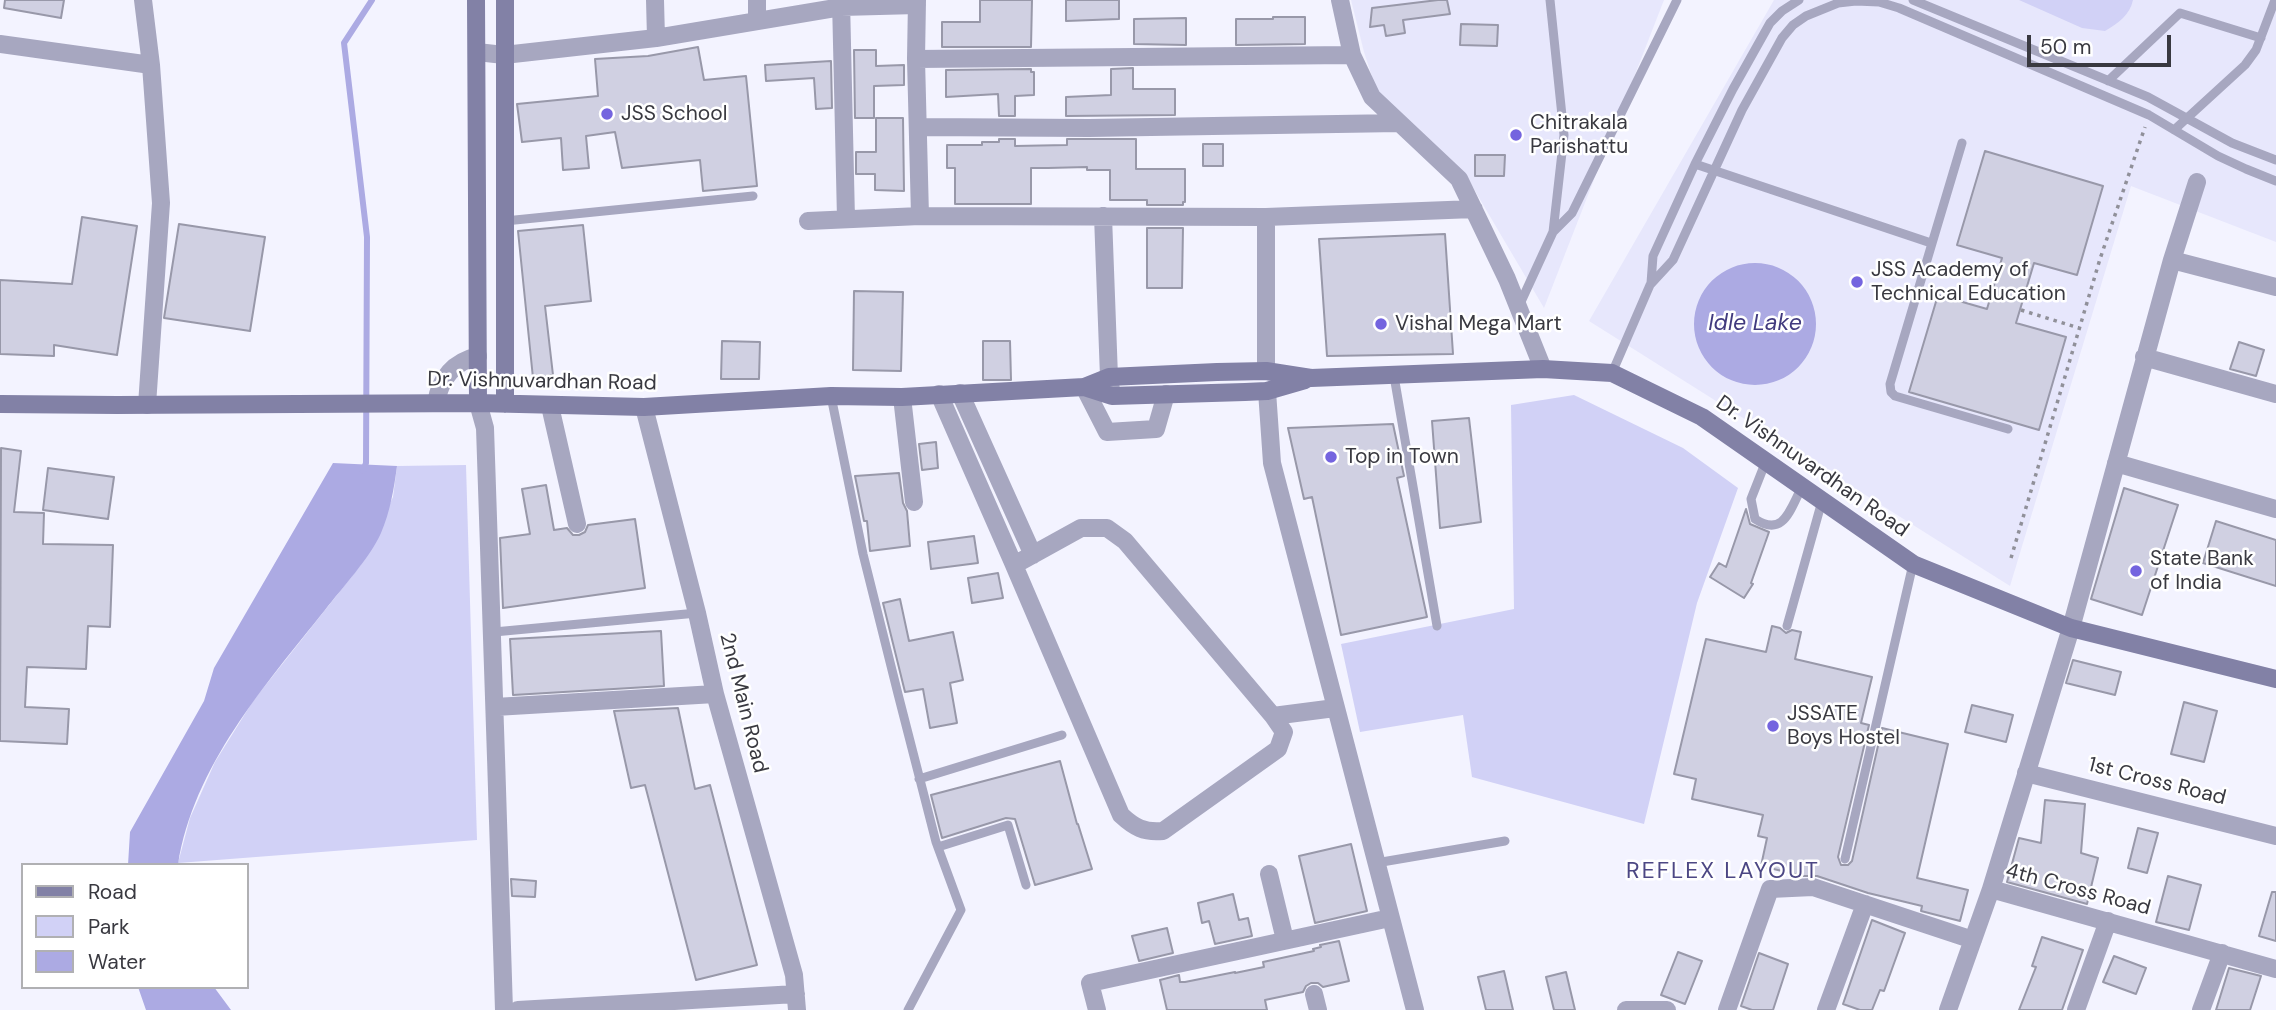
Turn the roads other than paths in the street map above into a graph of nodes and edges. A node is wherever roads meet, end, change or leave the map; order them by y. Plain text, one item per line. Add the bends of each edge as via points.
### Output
1 (143, 0) edge
2 (477, 0) edge
3 (505, 0) edge
4 (656, 0) edge
5 (757, 0) edge
6 (1340, 0) edge
7 (1550, 0) edge
8 (1676, 0) edge
9 (1799, 0) edge
10 (1913, 0) edge
11 (2275, 0) edge
12 (1838, 1) edge
13 (917, 2) edge
14 (841, 4) edge
15 (757, 21) junction
16 (656, 38) junction
17 (2261, 38) junction
18 (0, 44) edge
19 (477, 52) junction
20 (504, 55) junction
21 (1352, 55) junction
22 (916, 59) junction
23 (150, 65) junction
24 (2108, 81) junction
25 (2186, 119) junction
26 (1399, 123) junction
27 (918, 127) junction
28 (2174, 130) junction
29 (1962, 143) dead end
30 (2276, 160) edge
31 (1695, 164) junction
32 (1714, 170) junction
33 (2276, 181) edge
34 (2197, 182) dead end
35 (753, 196) dead end
36 (1474, 209) junction
37 (1102, 215) junction
38 (920, 216) junction
39 (1266, 217) junction
40 (846, 219) junction
41 (505, 221) junction
42 (808, 221) dead end
43 (1553, 232) junction
44 (1931, 243) junction
45 (2172, 260) junction
46 (1650, 285) junction
47 (2276, 287) edge
48 (1518, 307) junction
49 (478, 356) junction
50 (2144, 357) junction
51 (1543, 369) junction
52 (1266, 371) junction
53 (1612, 373) junction
54 (1394, 376) junction
55 (1109, 377) junction
56 (1311, 378) junction
57 (1084, 387) junction
58 (1267, 391) junction
59 (960, 393) junction
60 (939, 394) junction
61 (1166, 394) junction
62 (2276, 394) edge
63 (831, 396) junction
64 (1112, 396) junction
65 (902, 397) junction
66 (436, 403) junction
67 (478, 403) junction
68 (0, 404) edge
69 (505, 404) junction
70 (147, 405) junction
71 (550, 406) junction
72 (644, 407) junction
73 (485, 428) junction
74 (2008, 429) dead end
75 (1766, 461) junction
76 (2116, 463) junction
77 (1802, 487) junction
78 (1822, 501) junction
79 (914, 502) dead end
80 (2276, 509) edge
81 (578, 524) dead end
82 (1033, 555) junction
83 (1913, 564) junction
84 (1014, 565) junction
85 (697, 613) junction
86 (1437, 626) dead end
87 (1787, 626) dead end
88 (2070, 628) junction
89 (494, 632) junction
90 (2276, 679) edge
91 (715, 694) junction
92 (495, 707) junction
93 (1335, 708) junction
94 (1273, 716) junction
95 (1062, 735) dead end
96 (2026, 773) junction
97 (919, 779) junction
98 (2276, 836) edge
99 (1505, 841) dead end
100 (938, 847) junction
101 (1845, 859) dead end
102 (1376, 863) junction
103 (1269, 874) dead end
104 (1026, 885) dead end
105 (1991, 889) junction
106 (1865, 904) junction
107 (1390, 918) junction
108 (2108, 922) junction
109 (1285, 940) junction
110 (1973, 940) junction
111 (2222, 953) junction
112 (2276, 968) edge
113 (797, 1002) edge
114 (504, 1010) edge
115 (519, 1010) edge
116 (908, 1010) edge
117 (1097, 1010) edge
118 (1415, 1010) edge
119 (1626, 1010) edge
120 (1667, 1010) edge
121 (1727, 1010) edge
122 (1826, 1010) edge
123 (1948, 1010) edge
124 (2076, 1010) edge
125 (2201, 1010) edge

1 - 23 street
2 - 19 main road
3 - 20 main road
4 - 16 street
5 - 15 street
6 - 21 street
7 - 43 lane via 1563,135
8 - 43 lane via 1572,213
9 - 31 lane via 1770,23
10 - 24 lane
11 - 17 lane
12 - 28 lane via 1879,2 1899,8 2149,115
12 - 32 lane via 1806,16 1782,38
13 - 14 street
13 - 22 street
14 - 15 street
14 - 40 street
15 - 16 street
16 - 20 street
17 - 24 lane via 2180,13
17 - 25 lane via 2245,65
18 - 23 street
19 - 20 street
19 - 49 main road
20 - 41 main road
21 - 22 street
21 - 26 street via 1372,97
22 - 27 street
23 - 70 street via 161,203
24 - 25 lane
25 - 28 lane
25 - 30 lane
26 - 27 street
26 - 36 street via 1459,179
27 - 38 street
28 - 33 lane
29 - 44 lane
31 - 32 lane
31 - 46 lane via 1653,256
32 - 44 lane
32 - 46 lane via 1673,260
34 - 45 street
35 - 41 lane
36 - 39 street
36 - 48 street
37 - 38 street
37 - 39 street
37 - 55 street
38 - 40 street
39 - 52 street
40 - 42 street
41 - 69 main road
43 - 48 lane
44 - 74 lane via 1891,392
45 - 47 street
45 - 50 street
46 - 53 lane
48 - 51 street
49 - 66 street via 460,362 446,375
49 - 67 main road
50 - 62 street
50 - 76 street
51 - 53 main road, Dr. Vishnuvardhan Road
51 - 54 main road, Dr. Vishnuvardhan Road
52 - 55 main road, Dr. Vishnuvardhan Road
52 - 56 main road, Dr. Vishnuvardhan Road
53 - 75 main road, Dr. Vishnuvardhan Road via 1702,417
54 - 56 main road, Dr. Vishnuvardhan Road
54 - 86 lane
55 - 57 main road, Dr. Vishnuvardhan Road
55 - 64 street
56 - 58 main road, Dr. Vishnuvardhan Road
57 - 59 main road, Dr. Vishnuvardhan Road
57 - 61 street via 1107,432 1156,429
57 - 64 main road, Dr. Vishnuvardhan Road
58 - 61 main road, Dr. Vishnuvardhan Road
58 - 93 street via 1272,463
59 - 60 main road, Dr. Vishnuvardhan Road
59 - 82 street
60 - 65 main road, Dr. Vishnuvardhan Road
60 - 84 street
61 - 64 main road, Dr. Vishnuvardhan Road
63 - 65 main road, Dr. Vishnuvardhan Road
63 - 72 main road, Dr. Vishnuvardhan Road
63 - 97 lane via 863,554
65 - 79 street
66 - 67 main road, Dr. Vishnuvardhan Road
66 - 70 main road, Dr. Vishnuvardhan Road
67 - 69 main road, Dr. Vishnuvardhan Road
67 - 73 street
68 - 70 main road, Dr. Vishnuvardhan Road
69 - 71 main road, Dr. Vishnuvardhan Road
69 - 73 street
71 - 72 main road, Dr. Vishnuvardhan Road
71 - 81 street
72 - 85 street, 2nd Main Road
73 - 89 street
75 - 77 main road, Dr. Vishnuvardhan Road
75 - 77 lane via 1751,499 1755,519 1779,525
76 - 80 street
76 - 88 street
77 - 78 main road, Dr. Vishnuvardhan Road
78 - 83 main road, Dr. Vishnuvardhan Road
78 - 87 lane
82 - 84 street
82 - 94 street via 1081,528 1107,527 1125,541
83 - 88 main road, Dr. Vishnuvardhan Road
83 - 101 lane
84 - 94 street via 1121,815 1132,826 1163,831 1278,749 1283,732
85 - 89 lane
85 - 91 street, 2nd Main Road
88 - 90 main road, Dr. Vishnuvardhan Road
88 - 96 street
89 - 92 street
91 - 92 street
91 - 113 street, 2nd Main Road via 794,975
92 - 114 street
93 - 94 street
93 - 102 street
95 - 97 lane
96 - 98 street, 1st Cross Road
96 - 105 street
97 - 100 lane
99 - 102 lane
100 - 104 lane via 1008,825
100 - 116 lane via 961,910
102 - 107 street
103 - 109 street
105 - 108 street, 4th Cross Road
105 - 110 street, 4th Cross Road
106 - 110 street
106 - 121 street via 1814,887 1770,890
106 - 122 street
107 - 109 street
107 - 118 street
108 - 111 street, 4th Cross Road
108 - 124 street
109 - 117 street via 1090,983
110 - 123 street, 4th Cross Road
111 - 112 street, 4th Cross Road
111 - 125 street
113 - 115 street
119 - 120 street

